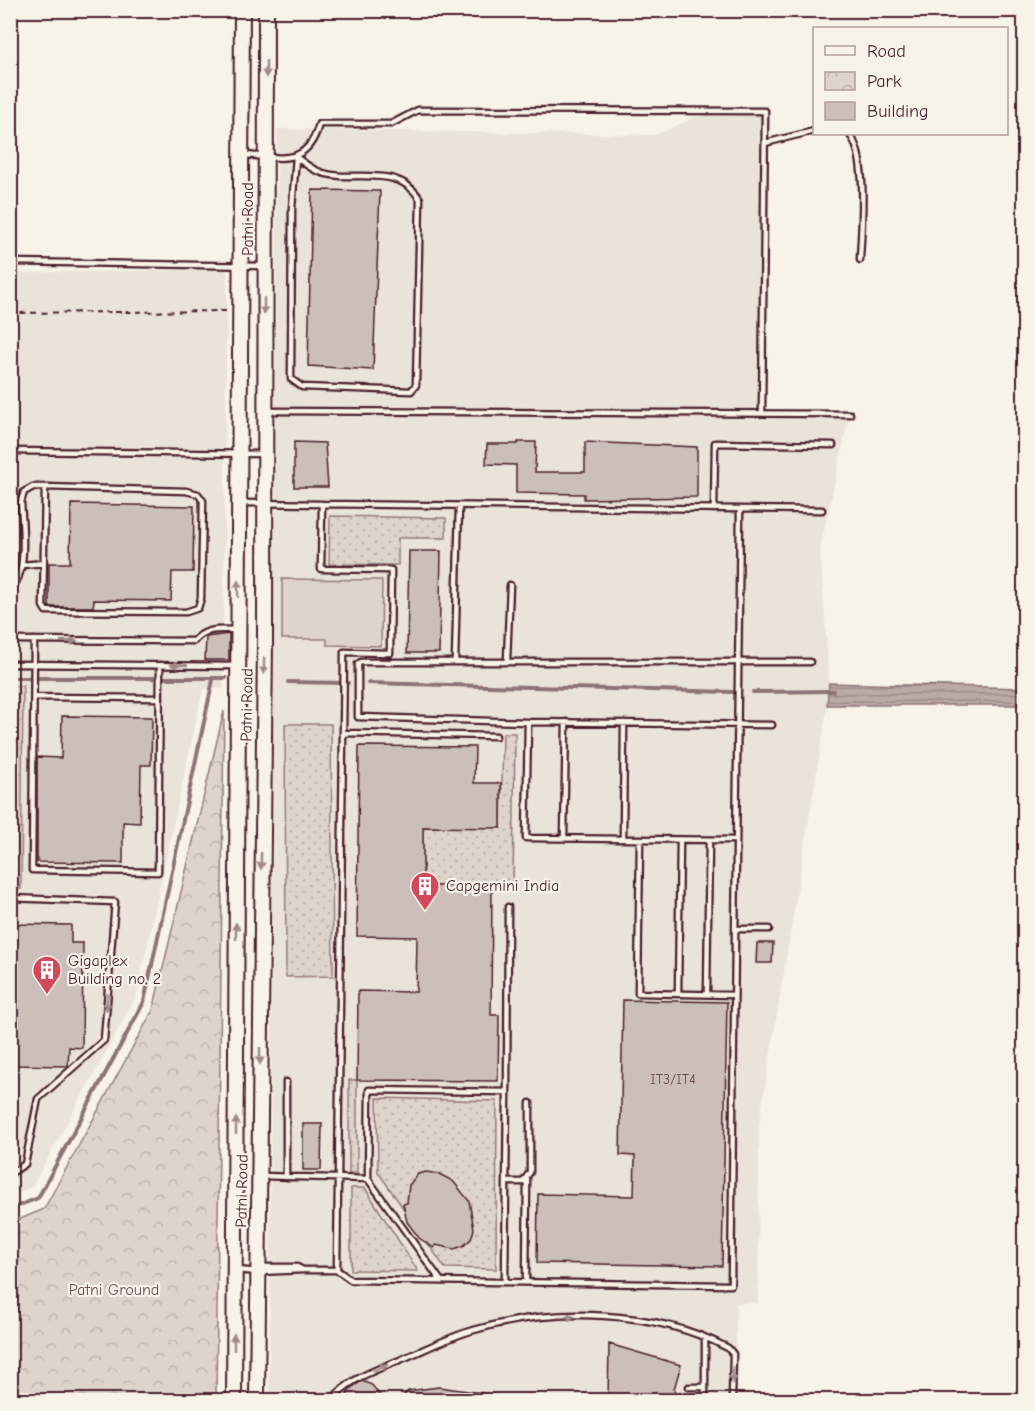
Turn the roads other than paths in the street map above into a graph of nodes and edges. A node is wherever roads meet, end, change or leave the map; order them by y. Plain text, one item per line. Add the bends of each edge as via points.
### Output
1 (242, 10) edge
2 (266, 10) edge
3 (813, 132) edge
4 (850, 135) edge
5 (765, 143) junction
6 (241, 154) junction
7 (265, 156) junction
8 (296, 157) junction
9 (860, 260) dead end
10 (10, 262) edge
11 (240, 266) junction
12 (264, 267) junction
13 (264, 411) junction
14 (762, 413) junction
15 (850, 414) dead end
16 (833, 445) dead end
17 (10, 451) edge
18 (239, 453) junction
19 (263, 454) junction
20 (45, 487) junction
21 (239, 502) junction
22 (263, 503) junction
23 (322, 504) junction
24 (459, 506) junction
25 (714, 509) junction
26 (740, 509) junction
27 (822, 510) dead end
28 (44, 563) junction
29 (22, 565) junction
30 (510, 585) dead end
31 (10, 589) edge
32 (238, 630) junction
33 (10, 640) edge
34 (34, 640) junction
35 (507, 660) junction
36 (455, 661) junction
37 (739, 661) junction
38 (810, 662) dead end
39 (10, 664) edge
40 (34, 664) junction
41 (160, 665) junction
42 (237, 666) junction
43 (34, 697) junction
44 (160, 698) junction
45 (343, 714) junction
46 (358, 717) junction
47 (528, 722) junction
48 (566, 722) junction
49 (624, 723) junction
50 (737, 724) junction
51 (772, 725) dead end
52 (343, 733) junction
53 (496, 736) dead end
54 (564, 838) junction
55 (623, 839) junction
56 (640, 839) junction
57 (680, 840) junction
58 (709, 840) junction
59 (736, 840) junction
60 (10, 898) edge
61 (508, 907) dead end
62 (735, 929) junction
63 (769, 929) dead end
64 (678, 994) junction
65 (707, 994) junction
66 (734, 995) junction
67 (286, 1082) dead end
68 (507, 1092) junction
69 (530, 1103) dead end
70 (10, 1173) edge
71 (259, 1176) junction
72 (286, 1177) junction
73 (338, 1178) junction
74 (368, 1179) junction
75 (527, 1179) junction
76 (506, 1182) junction
77 (235, 1269) junction
78 (258, 1269) junction
79 (337, 1270) junction
80 (441, 1281) junction
81 (505, 1282) junction
82 (526, 1282) junction
83 (705, 1338) junction
84 (689, 1387) dead end
85 (705, 1387) junction
86 (234, 1401) edge
87 (257, 1401) edge
88 (332, 1401) edge
89 (705, 1401) edge
90 (732, 1401) edge

1 - 6 main road, Patni Road
2 -> 7 main road, Patni Road
3 - 5 lane
4 - 9 lane via 857,148 861,174
5 - 8 lane via 765,111 418,110 391,124 319,124 315,140
5 - 14 lane
6 - 7 lane
6 - 11 main road, Patni Road
7 - 8 lane
7 - 12 main road, Patni Road
8 - 8 lane via 321,173 384,176 415,191 420,199 416,385 411,391 302,387 291,379
10 - 11 lane
11 - 12 lane
11 - 18 main road, Patni Road
12 -> 13 main road, Patni Road
13 - 14 lane
13 - 19 main road, Patni Road
14 - 15 lane
16 - 25 lane via 715,443
17 - 18 lane
18 - 19 lane
18 - 21 main road, Patni Road
19 - 22 main road, Patni Road
20 - 28 lane
20 - 28 lane via 198,494 203,501 201,598 198,608 186,612 52,613 44,606
20 - 29 lane via 24,492 21,502
21 - 22 lane
32 -> 21 main road, Patni Road
22 - 23 lane
22 -> 71 main road, Patni Road
23 - 24 lane
23 - 45 lane via 321,569 391,570 390,653 344,652
24 - 25 lane
24 - 36 lane
25 - 26 lane
26 - 27 lane
26 - 37 lane
28 - 29 lane
29 - 31 lane via 16,585
30 - 35 lane
34 -> 32 lane via 194,641 201,632
32 - 42 main road, Patni Road
33 - 34 lane
34 - 40 lane
35 - 36 lane
35 - 37 lane
36 - 46 lane via 361,662
37 - 38 lane
37 - 50 lane
39 - 40 lane
40 - 41 lane
40 - 43 lane
42 -> 41 lane
41 - 44 lane
77 -> 42 main road, Patni Road
43 - 44 lane
43 - 44 lane via 32,870 158,872
45 - 46 lane
45 - 52 lane
46 - 47 lane
47 - 48 lane
47 - 54 lane via 526,838
48 - 49 lane
48 - 54 lane
49 - 50 lane
49 - 55 lane
50 - 51 lane
50 - 59 lane
52 - 53 lane
52 - 73 lane
54 - 55 lane
55 - 56 lane
56 - 57 lane
56 - 64 lane via 638,993
57 - 58 lane
57 - 64 lane
58 - 59 lane
58 - 65 lane
59 - 62 lane
60 -> 70 lane via 115,902 104,1040 38,1099 25,1164
61 - 68 lane
62 - 63 lane
62 - 66 lane
64 - 65 lane
65 - 66 lane
66 - 82 lane via 731,1285
67 - 72 lane
68 - 74 lane via 369,1090
68 - 76 lane
69 - 75 lane
71 - 72 lane
71 - 78 main road, Patni Road
72 - 73 lane
73 - 74 lane
73 - 79 lane
74 - 80 lane
75 - 76 lane
75 - 82 lane
76 - 81 lane
77 - 78 lane
86 -> 77 main road, Patni Road
78 - 79 lane
78 - 87 main road, Patni Road
79 - 80 lane via 351,1281
80 - 81 lane
81 - 82 lane
83 - 85 lane
88 -> 83 lane via 354,1380 378,1369 457,1336 512,1322 605,1316 666,1326
83 -> 90 lane via 733,1354
84 - 85 lane
85 - 89 lane

